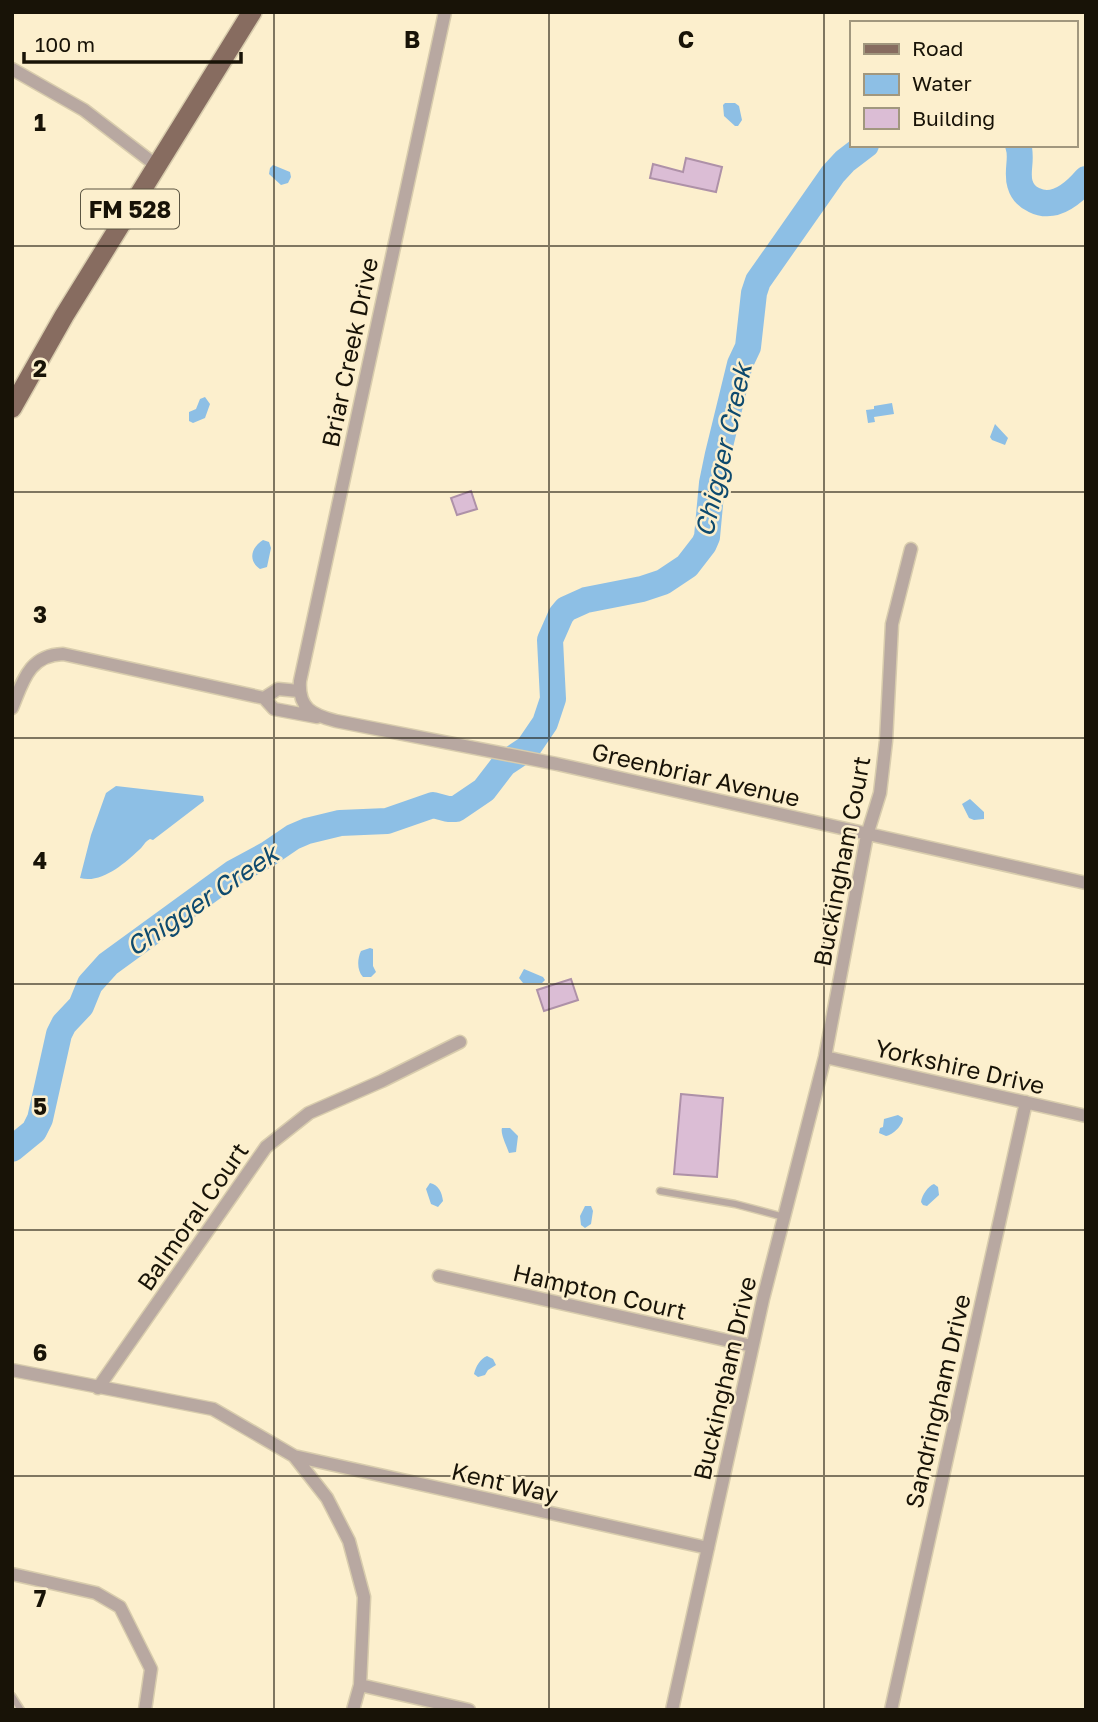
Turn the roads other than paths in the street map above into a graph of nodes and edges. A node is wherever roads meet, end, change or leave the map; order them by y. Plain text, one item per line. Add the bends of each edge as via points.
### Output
1 (252, 12) edge
2 (445, 12) edge
3 (12, 69) edge
4 (157, 166) junction
5 (12, 408) edge
6 (911, 549) dead end
7 (300, 696) junction
8 (264, 698) junction
9 (12, 708) edge
10 (325, 718) junction
11 (867, 835) junction
12 (1086, 883) edge
13 (460, 1042) dead end
14 (825, 1057) junction
15 (1026, 1102) junction
16 (1086, 1116) edge
17 (660, 1191) dead end
18 (784, 1217) junction
19 (439, 1276) dead end
20 (752, 1346) junction
21 (12, 1370) edge
22 (98, 1388) junction
23 (294, 1456) junction
24 (708, 1548) junction
25 (12, 1573) edge
26 (360, 1685) junction
27 (12, 1696) edge
28 (21, 1710) edge
29 (145, 1710) edge
30 (353, 1710) edge
31 (469, 1710) edge
32 (672, 1710) edge
33 (891, 1710) edge

1 - 4 main road, FM 528
2 - 7 street, Briar Creek Drive
3 - 4 street via 84,110
4 - 5 main road, FM 528
6 - 11 street, Buckingham Court via 892,624 880,793
7 - 8 street via 278,689
7 - 10 street, Greenbriar Avenue
8 - 9 street via 63,654 43,657 29,669
8 - 10 street via 276,710
10 - 11 street, Greenbriar Avenue via 556,764
11 - 12 street, Greenbriar Avenue
11 - 14 street, Buckingham Court
13 - 22 street, Balmoral Court via 309,1113 266,1147
14 - 15 street, Yorkshire Drive
14 - 18 street, Buckingham Drive
15 - 16 street, Yorkshire Drive
15 - 33 street, Sandringham Drive
17 - 18 lane
18 - 20 street, Buckingham Drive
19 - 20 street, Hampton Court
20 - 24 street, Buckingham Drive
21 - 22 street
22 - 23 street via 213,1409
23 - 24 street, Kent Way
23 - 26 street via 327,1498 349,1541 364,1597
24 - 32 street, Buckingham Drive
25 - 29 street via 96,1593 120,1607 151,1669
26 - 30 street
26 - 31 street
27 - 28 lane

